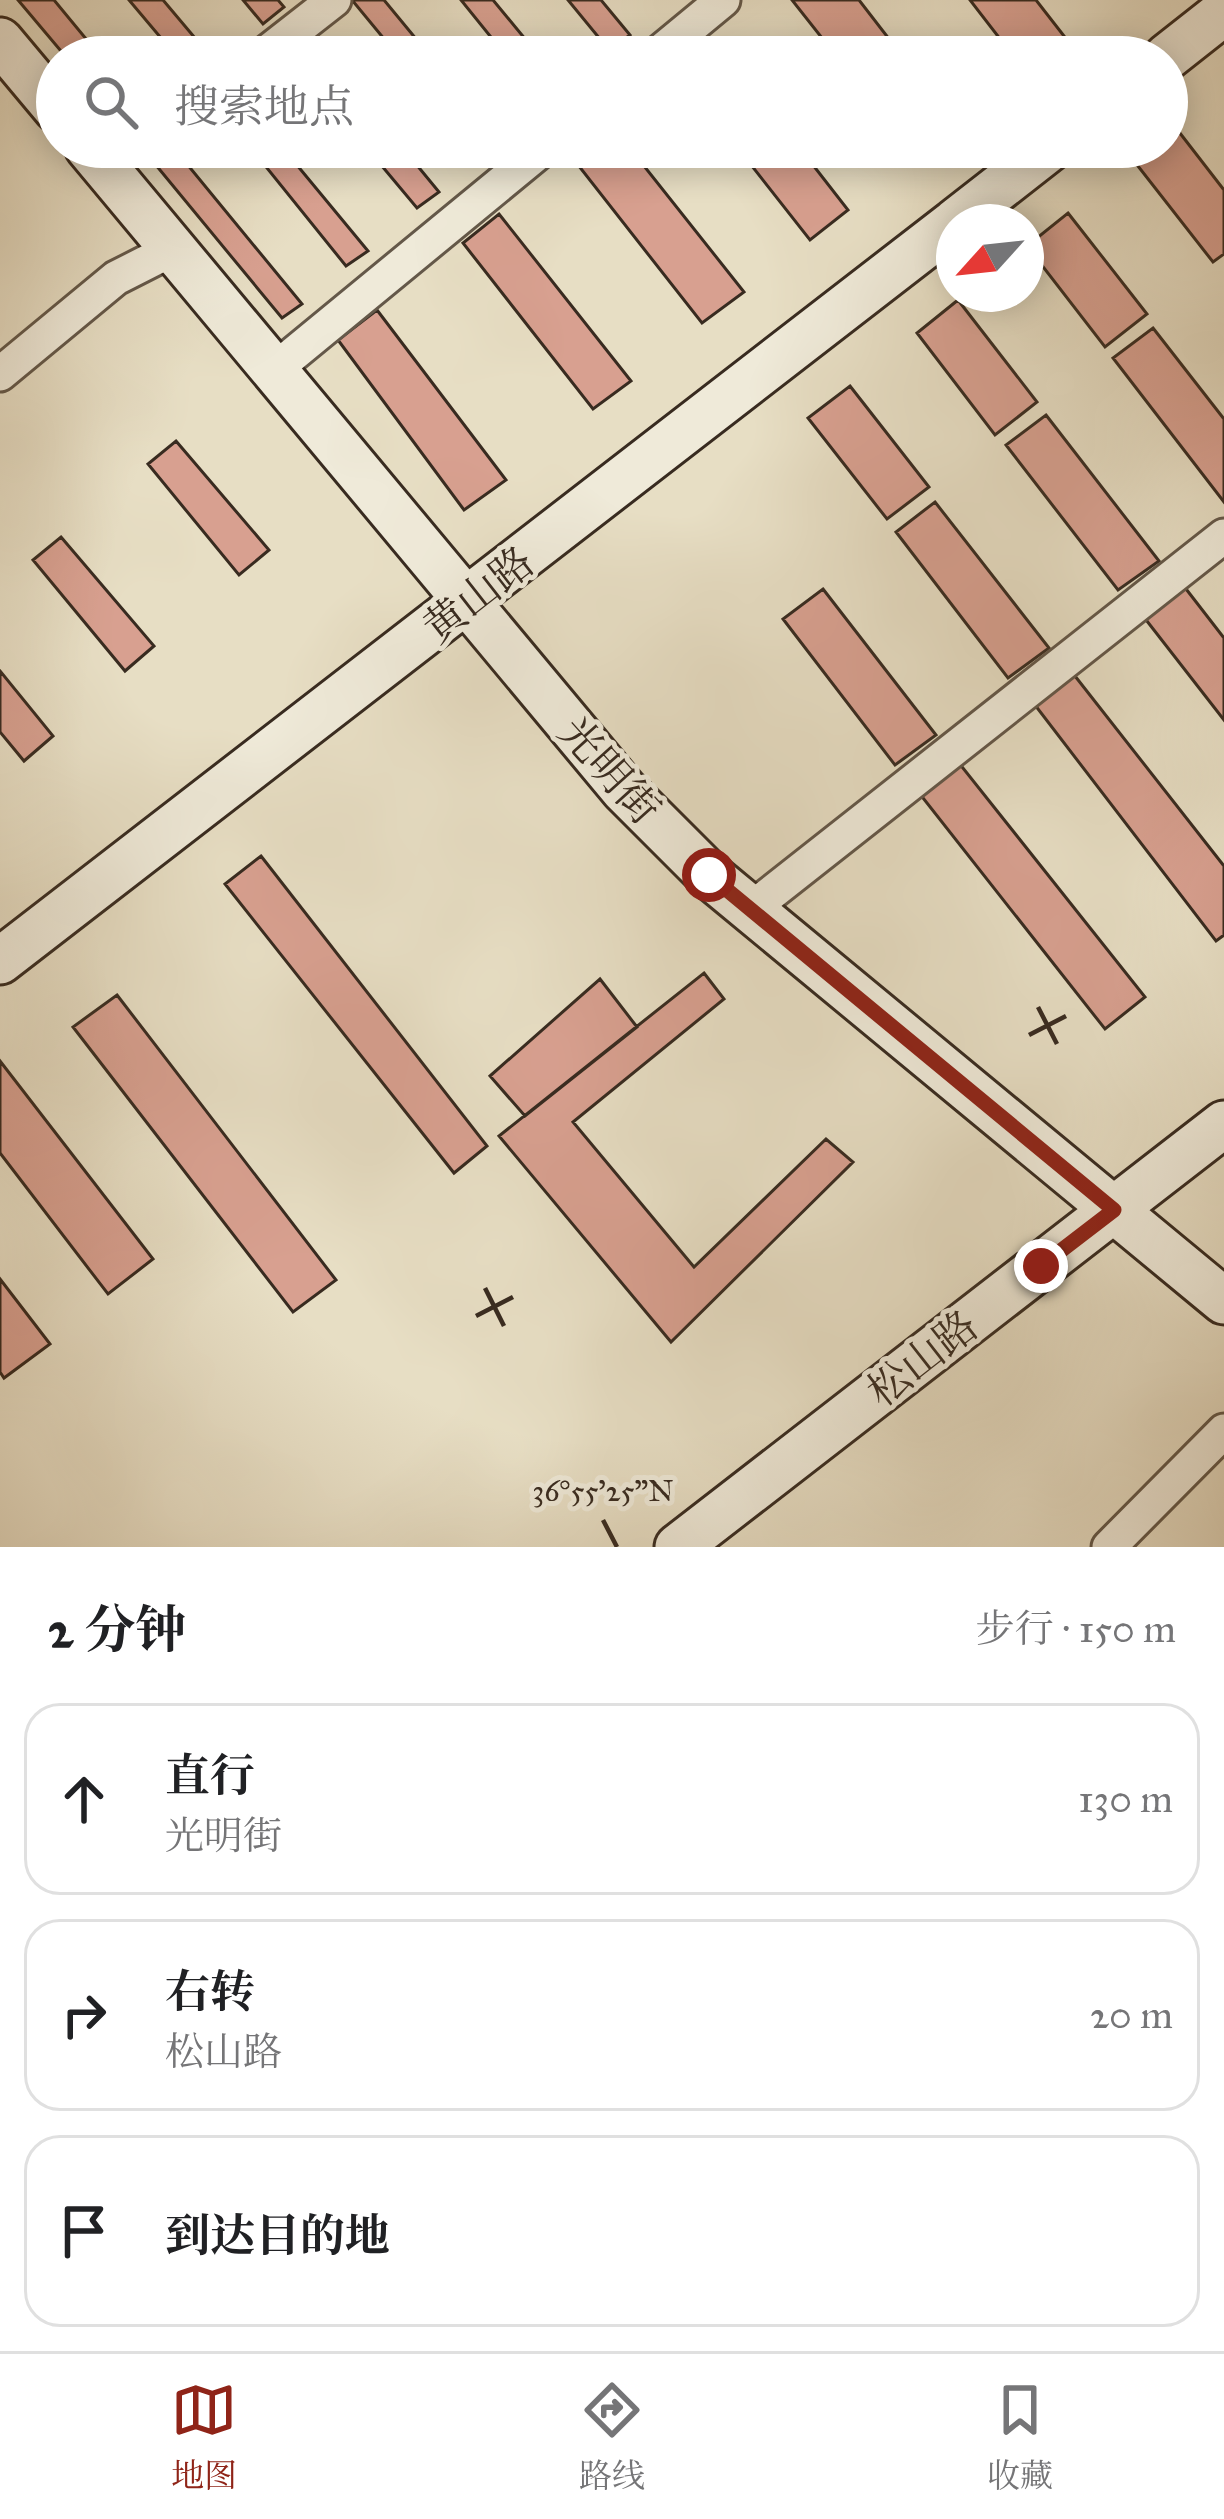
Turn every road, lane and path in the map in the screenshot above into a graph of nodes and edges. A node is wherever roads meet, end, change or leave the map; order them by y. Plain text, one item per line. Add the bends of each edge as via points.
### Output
1 (334, 0) edge
2 (723, 0) edge
3 (1224, 12) edge
4 (289, 36) edge
5 (679, 36) edge
6 (1188, 40) edge
7 (0, 41) edge
8 (36, 85) edge
9 (106, 168) edge
10 (519, 168) edge
11 (1024, 168) edge
12 (978, 204) edge
13 (936, 237) edge
14 (173, 249) junction
15 (274, 370) junction
16 (0, 374) edge
17 (1224, 536) edge
18 (467, 603) junction
19 (751, 909) junction
20 (0, 961) edge
21 (1224, 1124) edge
22 (1114, 1210) junction
23 (1224, 1301) edge
24 (1224, 1431) edge
25 (678, 1547) edge
26 (1109, 1547) edge

1 - 4 street
2 - 5 street
3 - 6 street
7 - 8 street
9 - 14 street, 光明街
10 - 15 street
11 - 12 street, 黄山路
13 - 18 street, 黄山路
14 - 15 street, 光明街
14 - 16 street via 116,278
15 - 18 street, 光明街
17 - 19 street
18 - 19 street, 光明街 via 623,790
18 - 20 street, 黄山路
19 - 22 street, 光明街
21 - 22 street, 松山路
22 - 23 street, 光明街
22 - 25 street, 松山路
24 - 26 street

